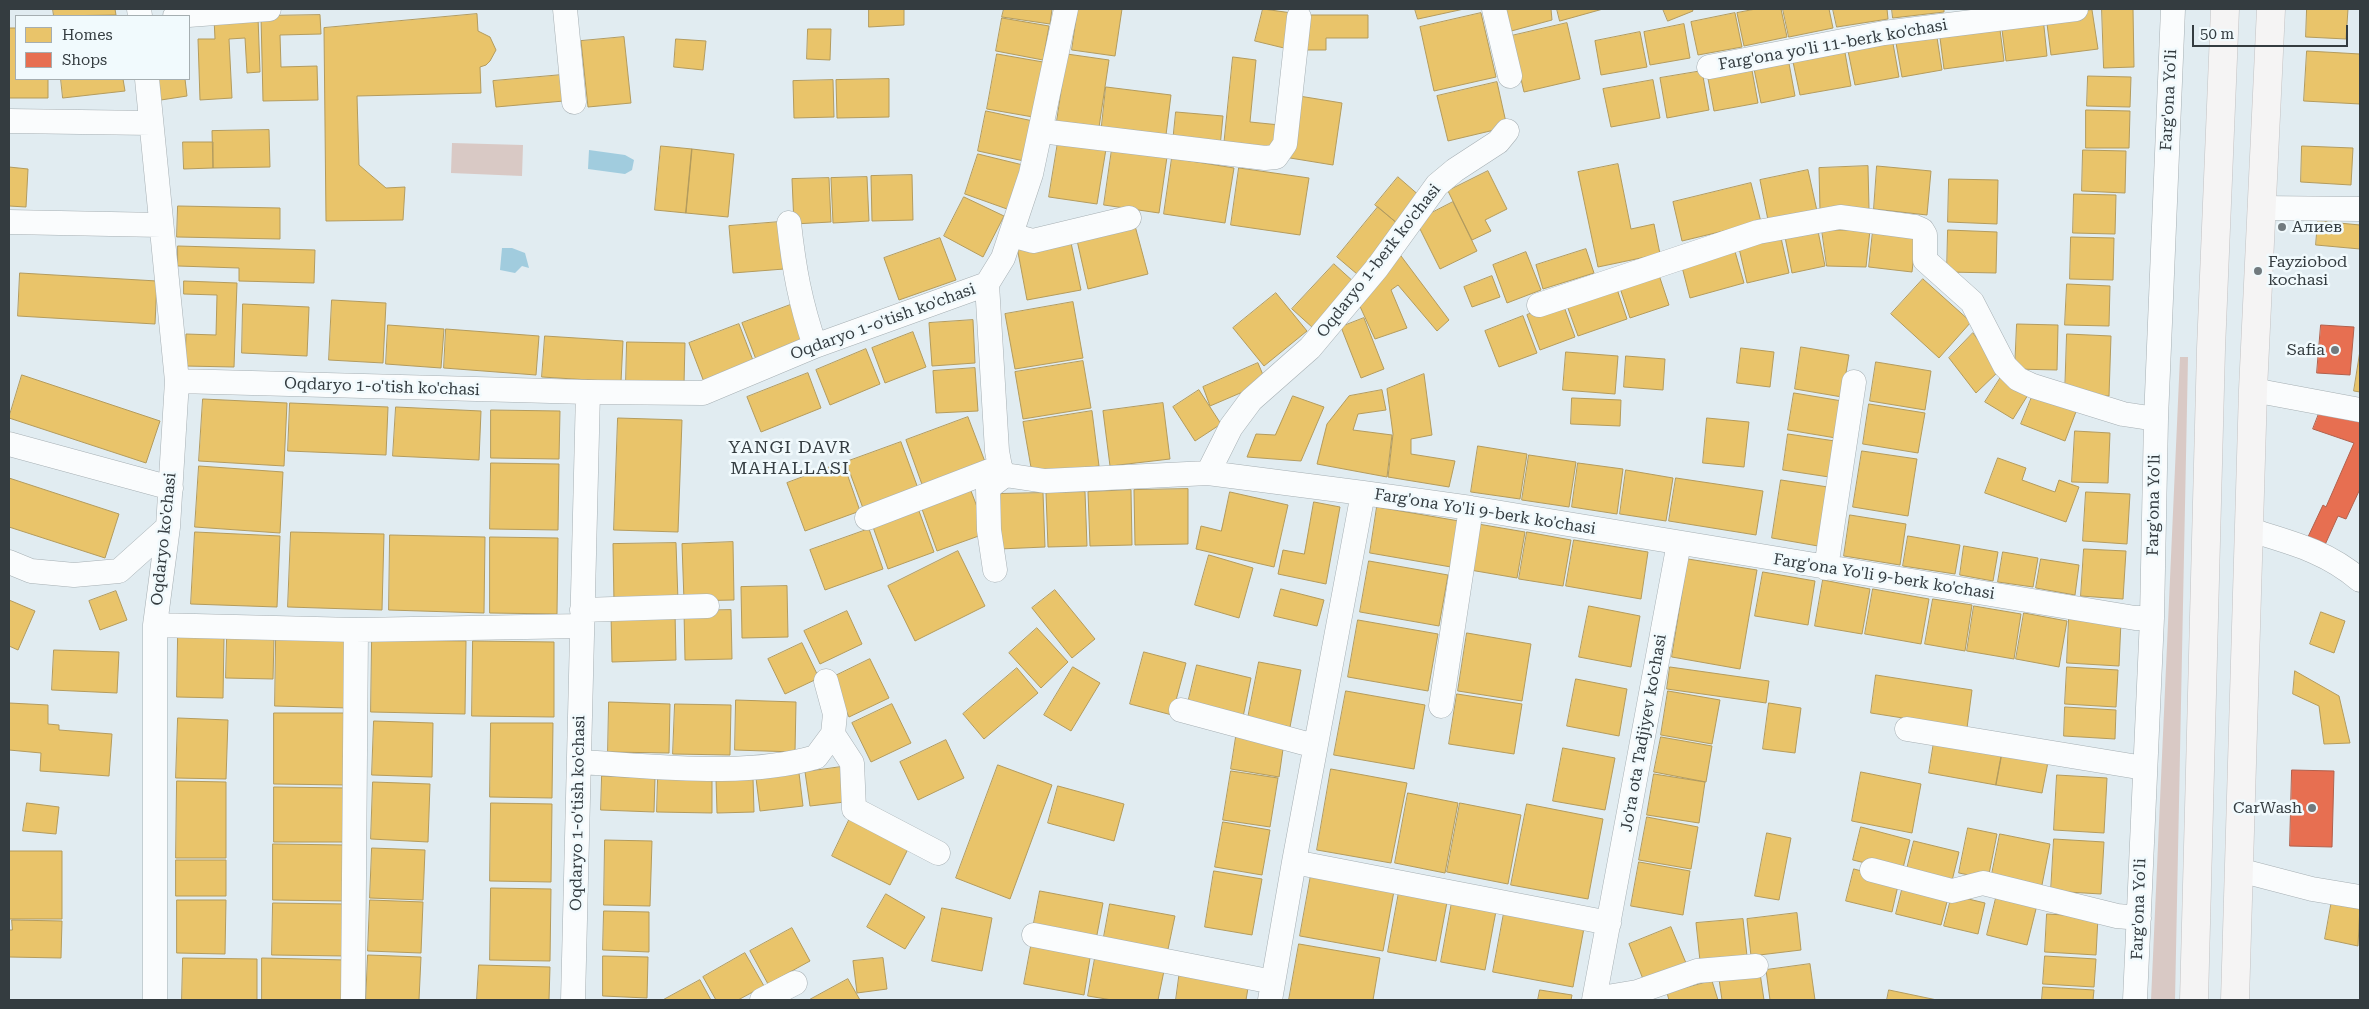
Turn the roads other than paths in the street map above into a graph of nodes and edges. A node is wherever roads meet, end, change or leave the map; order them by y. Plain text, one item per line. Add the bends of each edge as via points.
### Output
1 (269, 9) edge
2 (565, 9) edge
3 (1066, 9) edge
4 (1494, 9) edge
5 (2076, 9) edge
6 (2173, 9) edge
7 (2225, 9) edge
8 (2271, 9) edge
9 (188, 15) edge
10 (1299, 17) dead end
11 (1709, 67) dead end
12 (1510, 76) dead end
13 (146, 80) edge
14 (574, 102) dead end
15 (9, 120) edge
16 (151, 123) junction
17 (1041, 131) junction
18 (1507, 131) dead end
19 (2260, 208) junction
20 (2360, 210) edge
21 (1130, 218) dead end
22 (9, 222) edge
23 (790, 223) dead end
24 (161, 225) junction
25 (1011, 235) junction
26 (987, 284) junction
27 (1539, 305) dead end
28 (815, 346) junction
29 (177, 381) junction
30 (1854, 382) dead end
31 (2253, 390) junction
32 (588, 392) junction
33 (2360, 410) edge
34 (2156, 419) junction
35 (9, 444) edge
36 (1003, 471) junction
37 (1208, 473) junction
38 (171, 488) junction
39 (1363, 493) junction
40 (1470, 508) junction
41 (867, 518) dead end
42 (168, 527) junction
43 (2250, 530) junction
44 (1679, 543) junction
45 (9, 562) edge
46 (1826, 568) junction
47 (995, 570) dead end
48 (2360, 580) edge
49 (708, 606) dead end
50 (582, 618) junction
51 (2152, 618) junction
52 (155, 625) junction
53 (356, 630) junction
54 (826, 681) dead end
55 (1441, 706) dead end
56 (1181, 710) dead end
57 (1907, 729) dead end
58 (833, 734) junction
59 (1315, 746) junction
60 (579, 762) junction
61 (2144, 768) junction
62 (938, 852) dead end
63 (1294, 862) junction
64 (1872, 870) dead end
65 (2239, 870) junction
66 (2360, 897) edge
67 (2139, 918) junction
68 (1609, 923) junction
69 (1034, 935) dead end
70 (1756, 966) dead end
71 (796, 983) dead end
72 (1271, 991) edge
73 (155, 1000) edge
74 (352, 1000) edge
75 (573, 1000) edge
76 (762, 1000) edge
77 (1594, 1000) edge
78 (2134, 1000) edge
79 (2194, 1000) edge
80 (2235, 1000) edge

1 - 9 street
2 - 14 street
3 - 17 street, Oqdaryo 1-o'tish ko'chasi
4 - 12 street
5 - 11 street, Farg'ona yo'li 11-berk ko'chasi via 1884,33
6 - 34 street, Farg'ona Yo'li
7 - 79 main road via 2211,349
8 - 19 main road
10 - 17 street via 1285,144 1276,157
13 - 16 street, Oqdaryo ko'chasi
15 - 16 street
16 - 24 street, Oqdaryo ko'chasi
17 - 25 street, Oqdaryo 1-o'tish ko'chasi
18 - 37 street, Oqdaryo 1-berk ko'chasi via 1498,142 1437,185 1377,268 1310,348 1250,400 1231,426
19 - 20 street
19 - 31 main road
21 - 25 street via 1033,241
22 - 24 street
23 - 28 street via 793,265 801,305
24 - 29 street, Oqdaryo ko'chasi
25 - 26 street, Oqdaryo 1-o'tish ko'chasi via 1003,258
26 - 28 street, Oqdaryo 1-o'tish ko'chasi
26 - 36 street via 997,451
27 - 34 street via 1758,232 1840,217 1915,227 1925,235 1925,260 1972,302 2005,366 2018,379 2123,414
28 - 32 street, Oqdaryo 1-o'tish ko'chasi via 703,392
29 - 32 street, Oqdaryo 1-o'tish ko'chasi
29 - 38 street, Oqdaryo ko'chasi
30 - 46 street
31 - 33 street
31 - 43 main road
32 - 50 street, Oqdaryo 1-o'tish ko'chasi
34 - 51 street, Farg'ona Yo'li
35 - 38 street
36 - 37 street, Farg'ona Yo'li 9-berk ko'chasi via 1045,481
36 - 41 street
36 - 47 street via 988,488 989,530
37 - 39 street, Farg'ona Yo'li 9-berk ko'chasi
38 - 42 street, Oqdaryo ko'chasi
39 - 40 street, Farg'ona Yo'li 9-berk ko'chasi
39 - 59 street
40 - 44 street, Farg'ona Yo'li 9-berk ko'chasi
40 - 55 street
42 - 45 street via 119,571 74,575 31,571
42 - 52 street, Oqdaryo ko'chasi
43 - 48 street via 2310,548 2341,564
43 - 65 main road
44 - 46 street, Farg'ona Yo'li 9-berk ko'chasi
44 - 68 street, Jo'ra ota Tadjiyev ko'chasi
46 - 51 street, Farg'ona Yo'li 9-berk ko'chasi via 2135,618
49 - 50 street
50 - 53 street
50 - 60 street, Oqdaryo 1-o'tish ko'chasi
51 - 61 street, Farg'ona Yo'li
52 - 53 street
52 - 73 street, Oqdaryo ko'chasi
53 - 74 street
54 - 58 street via 836,714
56 - 59 street
57 - 61 street
58 - 60 street via 816,757 770,768
58 - 62 street via 852,764 854,809
59 - 63 street
60 - 75 street, Oqdaryo 1-o'tish ko'chasi
61 - 67 street, Farg'ona Yo'li
63 - 68 street
63 - 72 street
64 - 67 street via 1952,891 1983,884 2117,916
65 - 66 street via 2312,889
65 - 80 main road
67 - 78 street, Farg'ona Yo'li
68 - 77 street, Jo'ra ota Tadjiyev ko'chasi
69 - 72 street
70 - 77 street via 1697,971 1637,992
71 - 76 street

